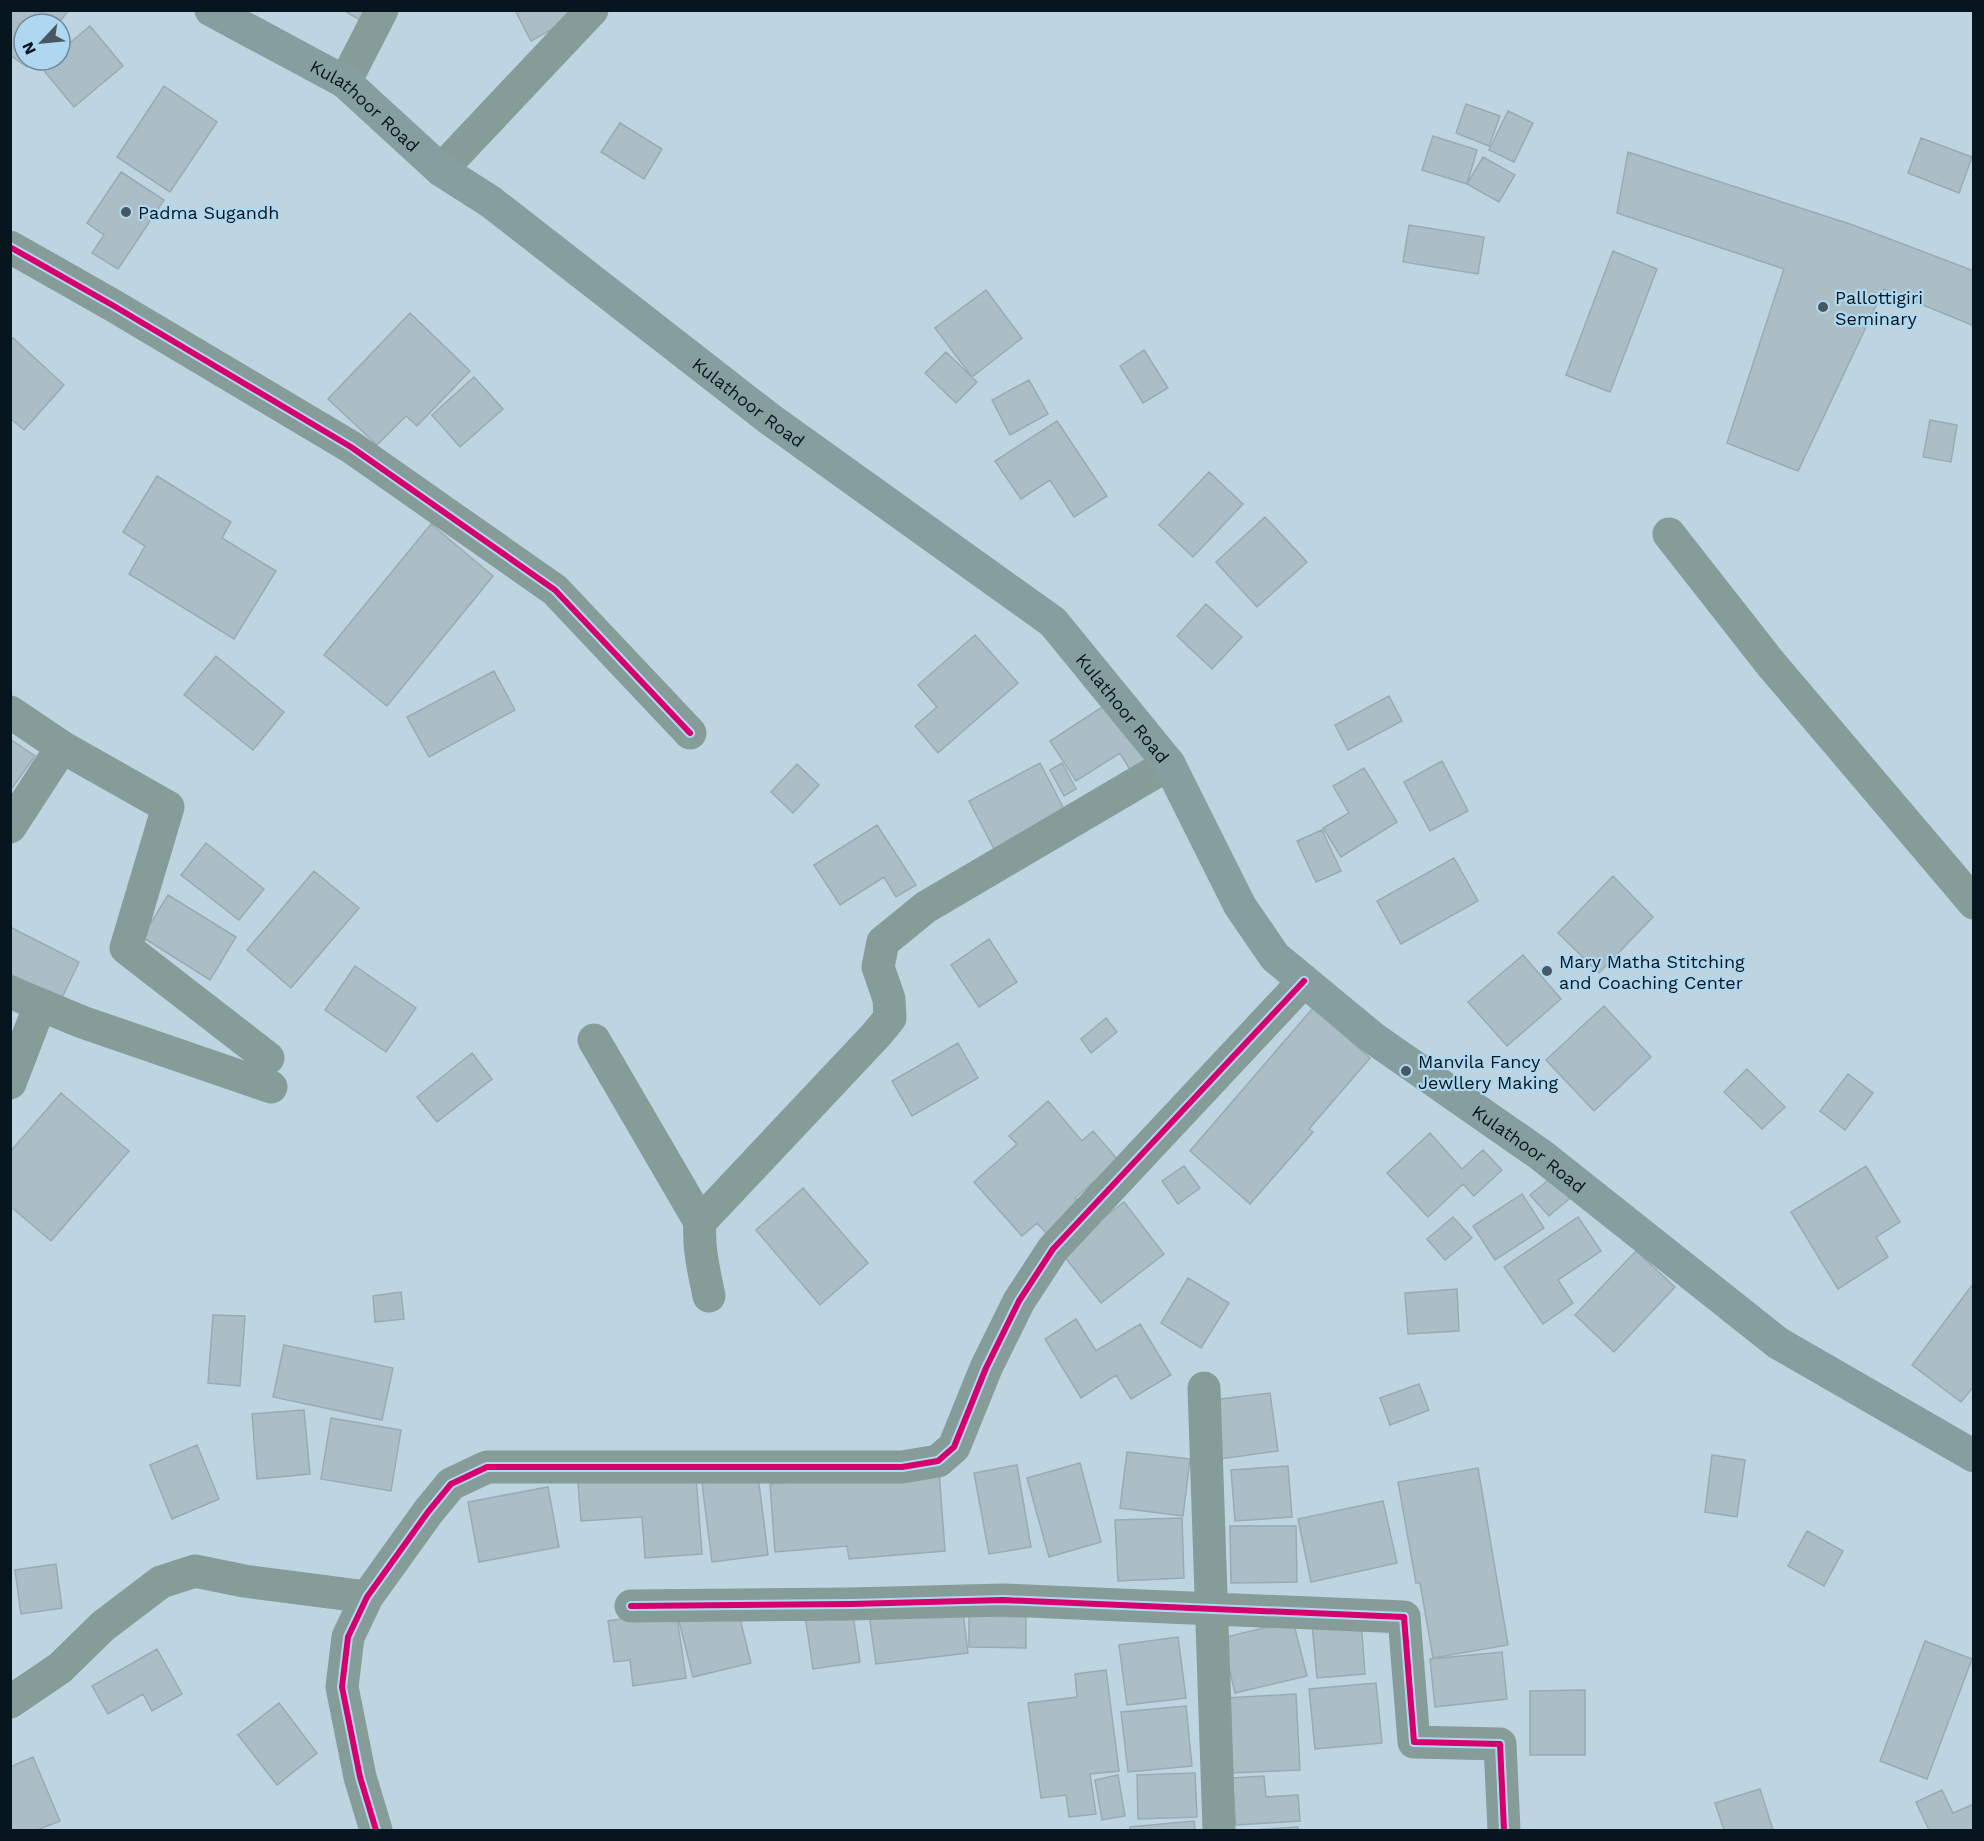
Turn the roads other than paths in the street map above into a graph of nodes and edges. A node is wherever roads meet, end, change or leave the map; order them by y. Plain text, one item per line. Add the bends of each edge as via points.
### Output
1 (382, 10) edge
2 (592, 10) edge
3 (219, 12) edge
4 (345, 82) junction
5 (441, 170) junction
6 (10, 247) edge
7 (1669, 534) dead end
8 (10, 712) edge
9 (690, 733) dead end
10 (62, 747) junction
11 (1169, 765) junction
12 (10, 827) edge
13 (1974, 903) edge
14 (1304, 981) junction
15 (25, 999) edge
16 (594, 1040) dead end
17 (10, 1083) edge
18 (700, 1222) junction
19 (710, 1296) dead end
20 (1204, 1388) dead end
21 (1974, 1456) edge
22 (367, 1596) junction
23 (631, 1606) dead end
24 (1211, 1609) junction
25 (10, 1702) edge
26 (376, 1830) edge
27 (1219, 1830) edge
28 (1504, 1830) edge

1 - 4 street
2 - 5 street
3 - 4 main road, Kulathoor Road
4 - 5 main road, Kulathoor Road
5 - 11 main road, Kulathoor Road via 491,202 771,420 1053,622
6 - 9 street via 351,447 555,590
7 - 13 street via 1771,664
8 - 10 street
10 - 12 street
10 - 15 street via 168,807 126,948 269,1073 93,1026
11 - 14 main road, Kulathoor Road via 1240,906 1275,957
11 - 18 street via 926,907 883,942 878,967 889,999 890,1018
14 - 21 main road, Kulathoor Road via 1373,1038 1541,1155 1778,1343
14 - 22 street via 1053,1249 1018,1301 954,1447 938,1461 902,1467 487,1467 451,1484
15 - 17 street
16 - 18 street
18 - 19 street via 701,1260
20 - 24 street
22 - 25 street via 195,1571 161,1582 103,1626 60,1668
22 - 26 street via 348,1636 342,1687 360,1777
23 - 24 street via 1003,1600
24 - 27 street
24 - 28 street via 1404,1617 1413,1742 1500,1744

